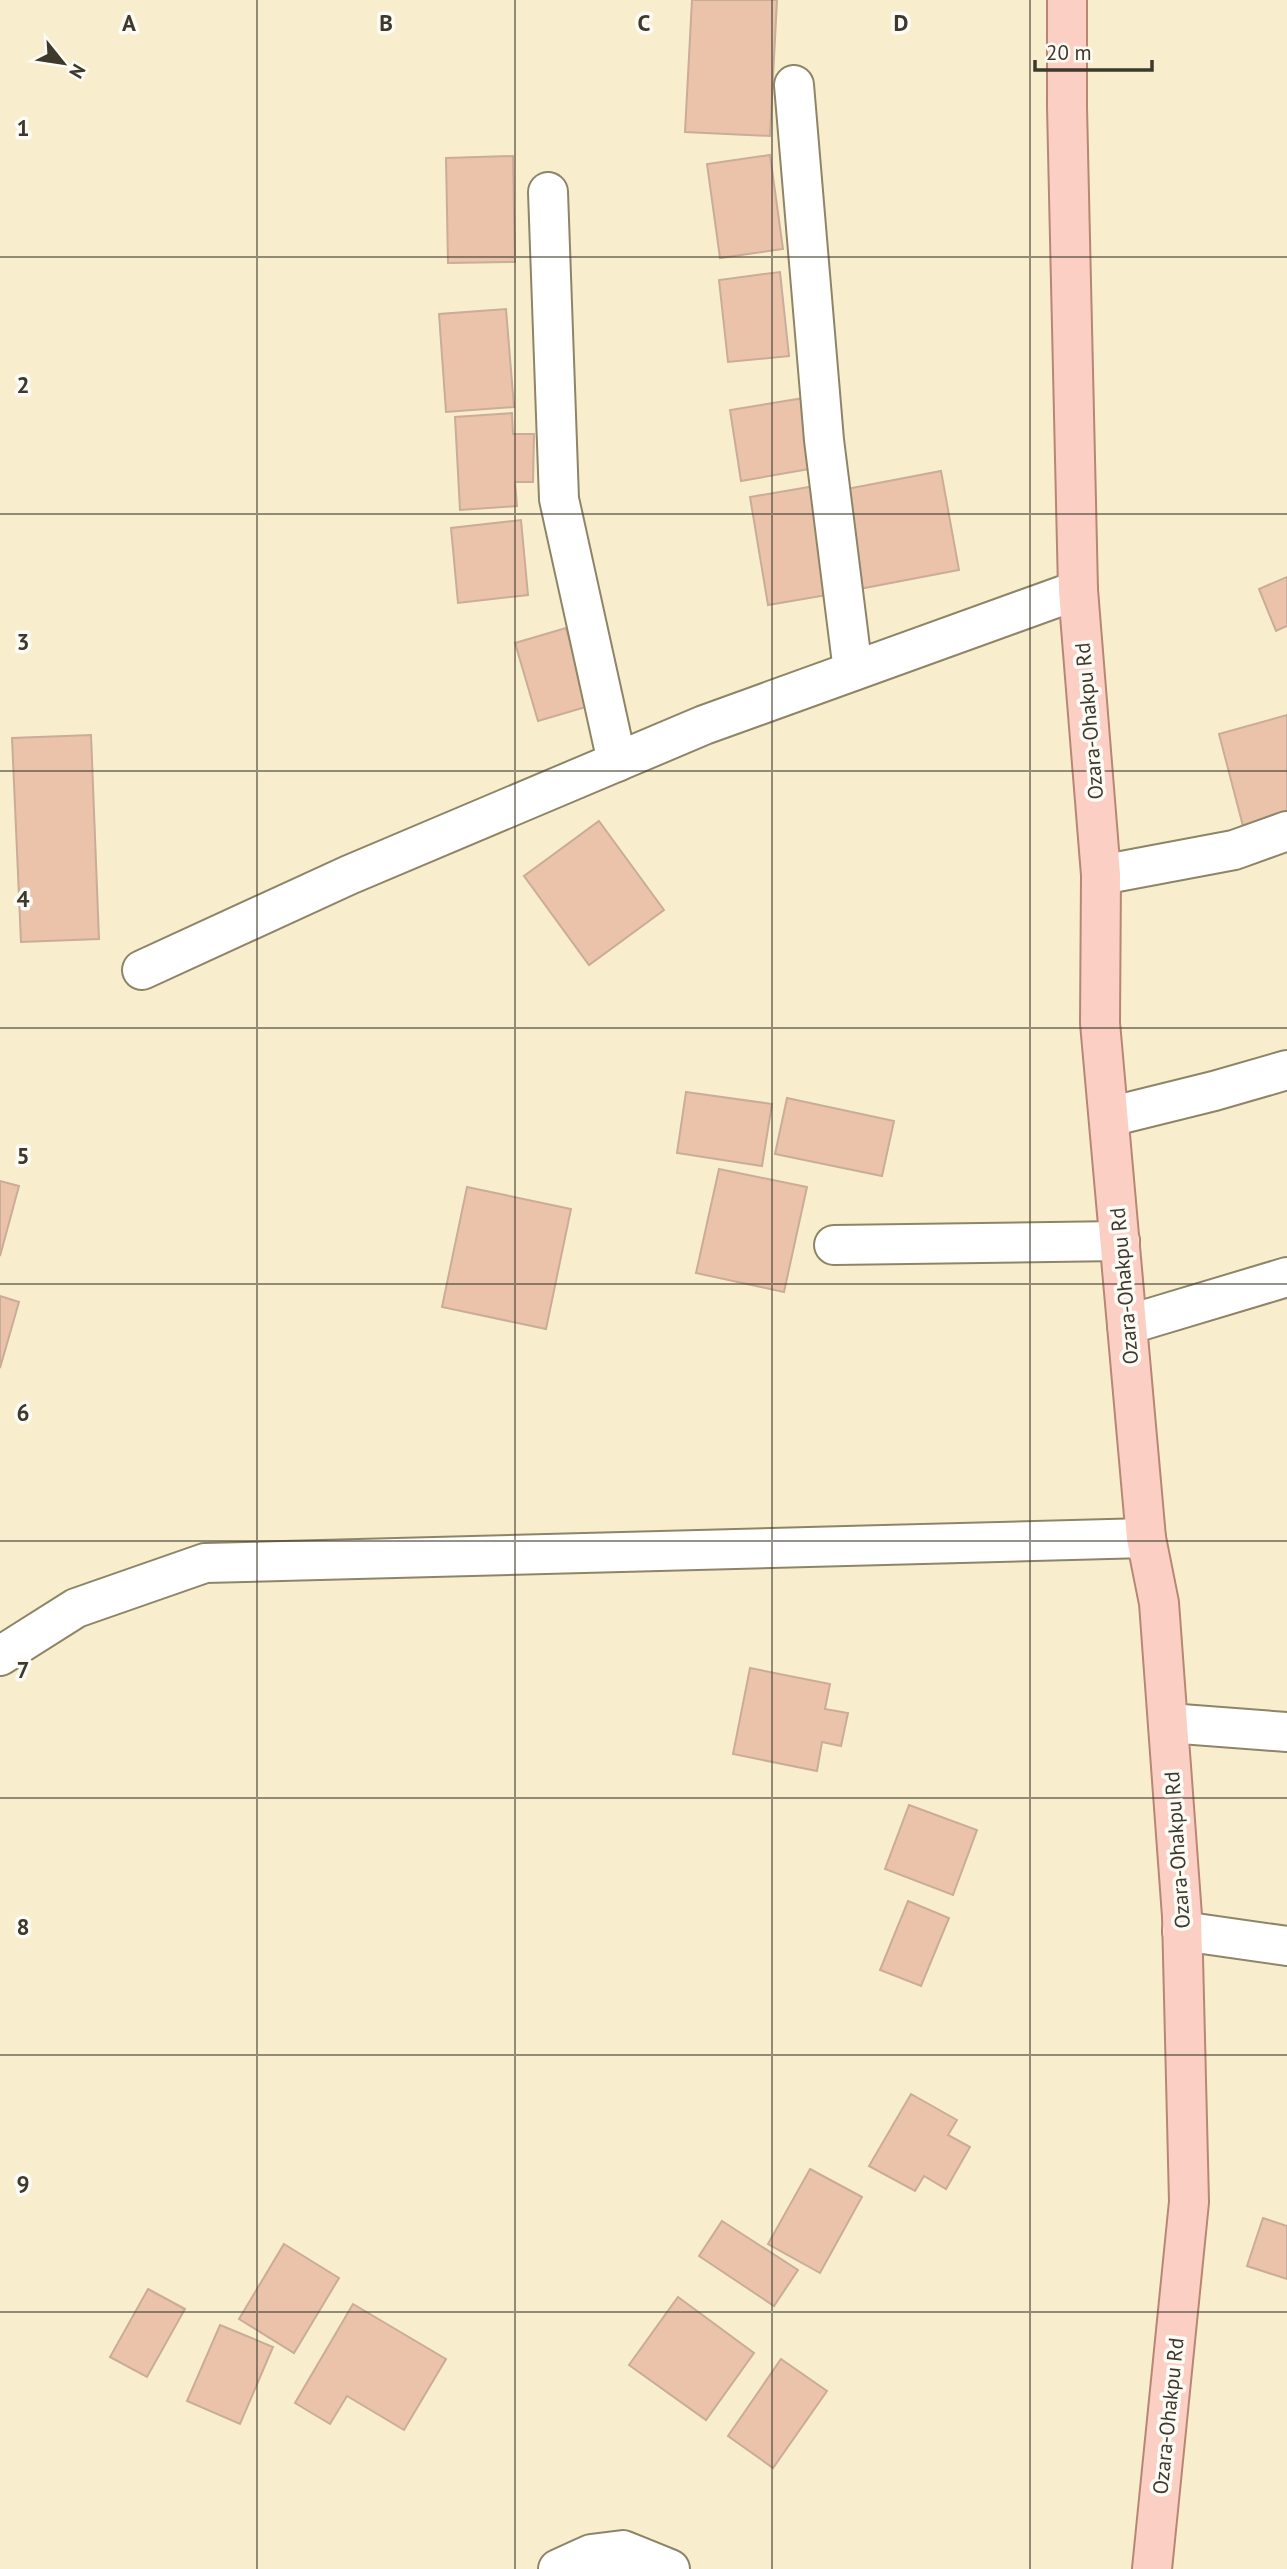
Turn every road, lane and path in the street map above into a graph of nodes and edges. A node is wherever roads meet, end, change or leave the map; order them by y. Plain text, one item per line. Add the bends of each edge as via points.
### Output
1 (1067, 0) edge
2 (794, 85) dead end
3 (548, 192) dead end
4 (1078, 590) junction
5 (853, 671) junction
6 (617, 762) junction
7 (1287, 831) edge
8 (1101, 875) junction
9 (142, 971) dead end
10 (1287, 1070) edge
11 (1109, 1117) junction
12 (1120, 1241) junction
13 (834, 1245) dead end
14 (1287, 1278) edge
15 (1127, 1325) junction
16 (1146, 1538) junction
17 (0, 1656) edge
18 (1168, 1723) junction
19 (1287, 1732) edge
20 (1182, 1931) junction
21 (1287, 1946) edge
22 (558, 2569) edge
23 (670, 2569) edge
24 (1152, 2569) edge

1 - 4 main road, Ozara-Ohakpu Rd
2 - 5 street via 824,440
3 - 6 street via 559,499
4 - 5 street
4 - 8 main road, Ozara-Ohakpu Rd
5 - 6 street via 704,724
6 - 9 street via 349,875
7 - 8 street via 1234,850
8 - 11 main road, Ozara-Ohakpu Rd via 1100,1023
10 - 11 street
11 - 12 main road, Ozara-Ohakpu Rd
12 - 13 street
12 - 15 main road, Ozara-Ohakpu Rd
14 - 15 street
15 - 16 main road, Ozara-Ohakpu Rd
16 - 17 street via 205,1563 76,1608
16 - 18 main road, Ozara-Ohakpu Rd via 1160,1603
18 - 19 street
18 - 20 main road, Ozara-Ohakpu Rd
20 - 21 street
20 - 24 main road, Ozara-Ohakpu Rd via 1189,2202
22 - 23 street via 591,2554 623,2550

